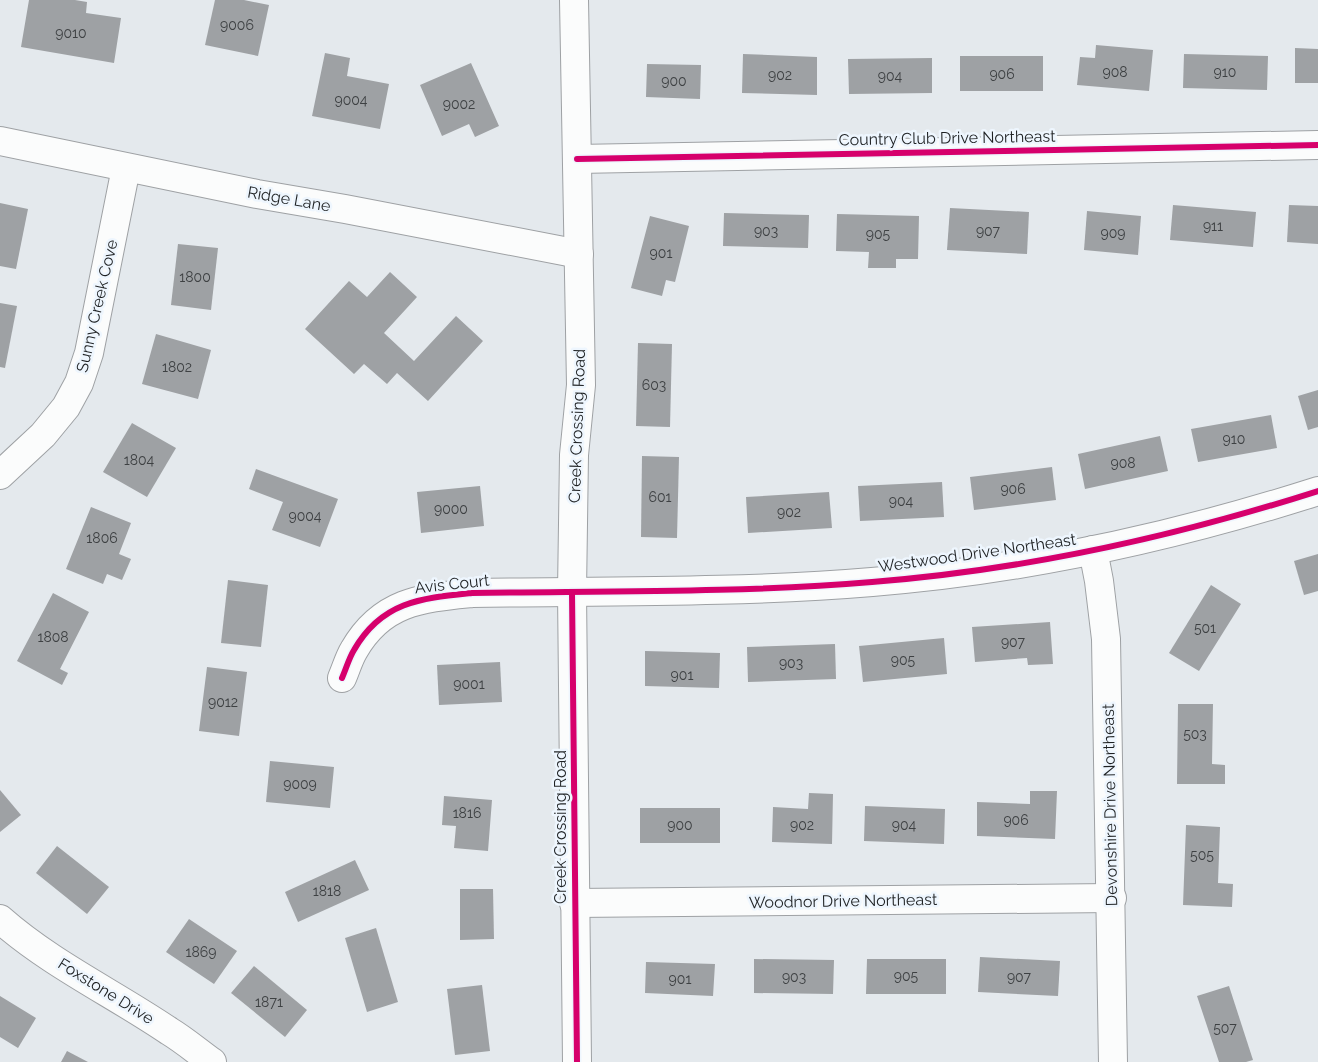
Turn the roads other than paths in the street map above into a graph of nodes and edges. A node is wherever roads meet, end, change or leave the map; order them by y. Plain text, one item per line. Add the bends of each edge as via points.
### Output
1 (574, 0) edge
2 (0, 141) edge
3 (1318, 145) edge
4 (577, 159) junction
5 (126, 168) junction
6 (578, 254) junction
7 (0, 475) edge
8 (1318, 491) edge
9 (1093, 550) junction
10 (572, 592) junction
11 (342, 678) dead end
12 (1112, 898) junction
13 (574, 903) junction
14 (0, 919) edge
15 (212, 1062) edge
16 (577, 1062) edge
17 (1113, 1062) edge

1 - 4 street, Creek Crossing Road
2 - 5 street, Ridge Lane
3 - 4 street, Country Club Drive Northeast
4 - 6 street, Creek Crossing Road
5 - 6 street, Ridge Lane
5 - 7 street, Sunny Creek Cove via 89,352 79,383 66,407 43,435
6 - 10 street, Creek Crossing Road via 581,385 574,455
8 - 9 street, Westwood Drive Northeast via 1175,532
9 - 10 street, Westwood Drive Northeast via 965,572 872,582 732,590
9 - 12 street, Devonshire Drive Northeast via 1106,639
10 - 11 street, Avis Court via 472,593 409,602 389,612 370,628 354,650
10 - 13 street, Creek Crossing Road
12 - 13 street, Woodnor Drive Northeast
12 - 17 street, Devonshire Drive Northeast
13 - 16 street, Creek Crossing Road
14 - 15 street, Foxstone Drive via 24,939 169,1030

